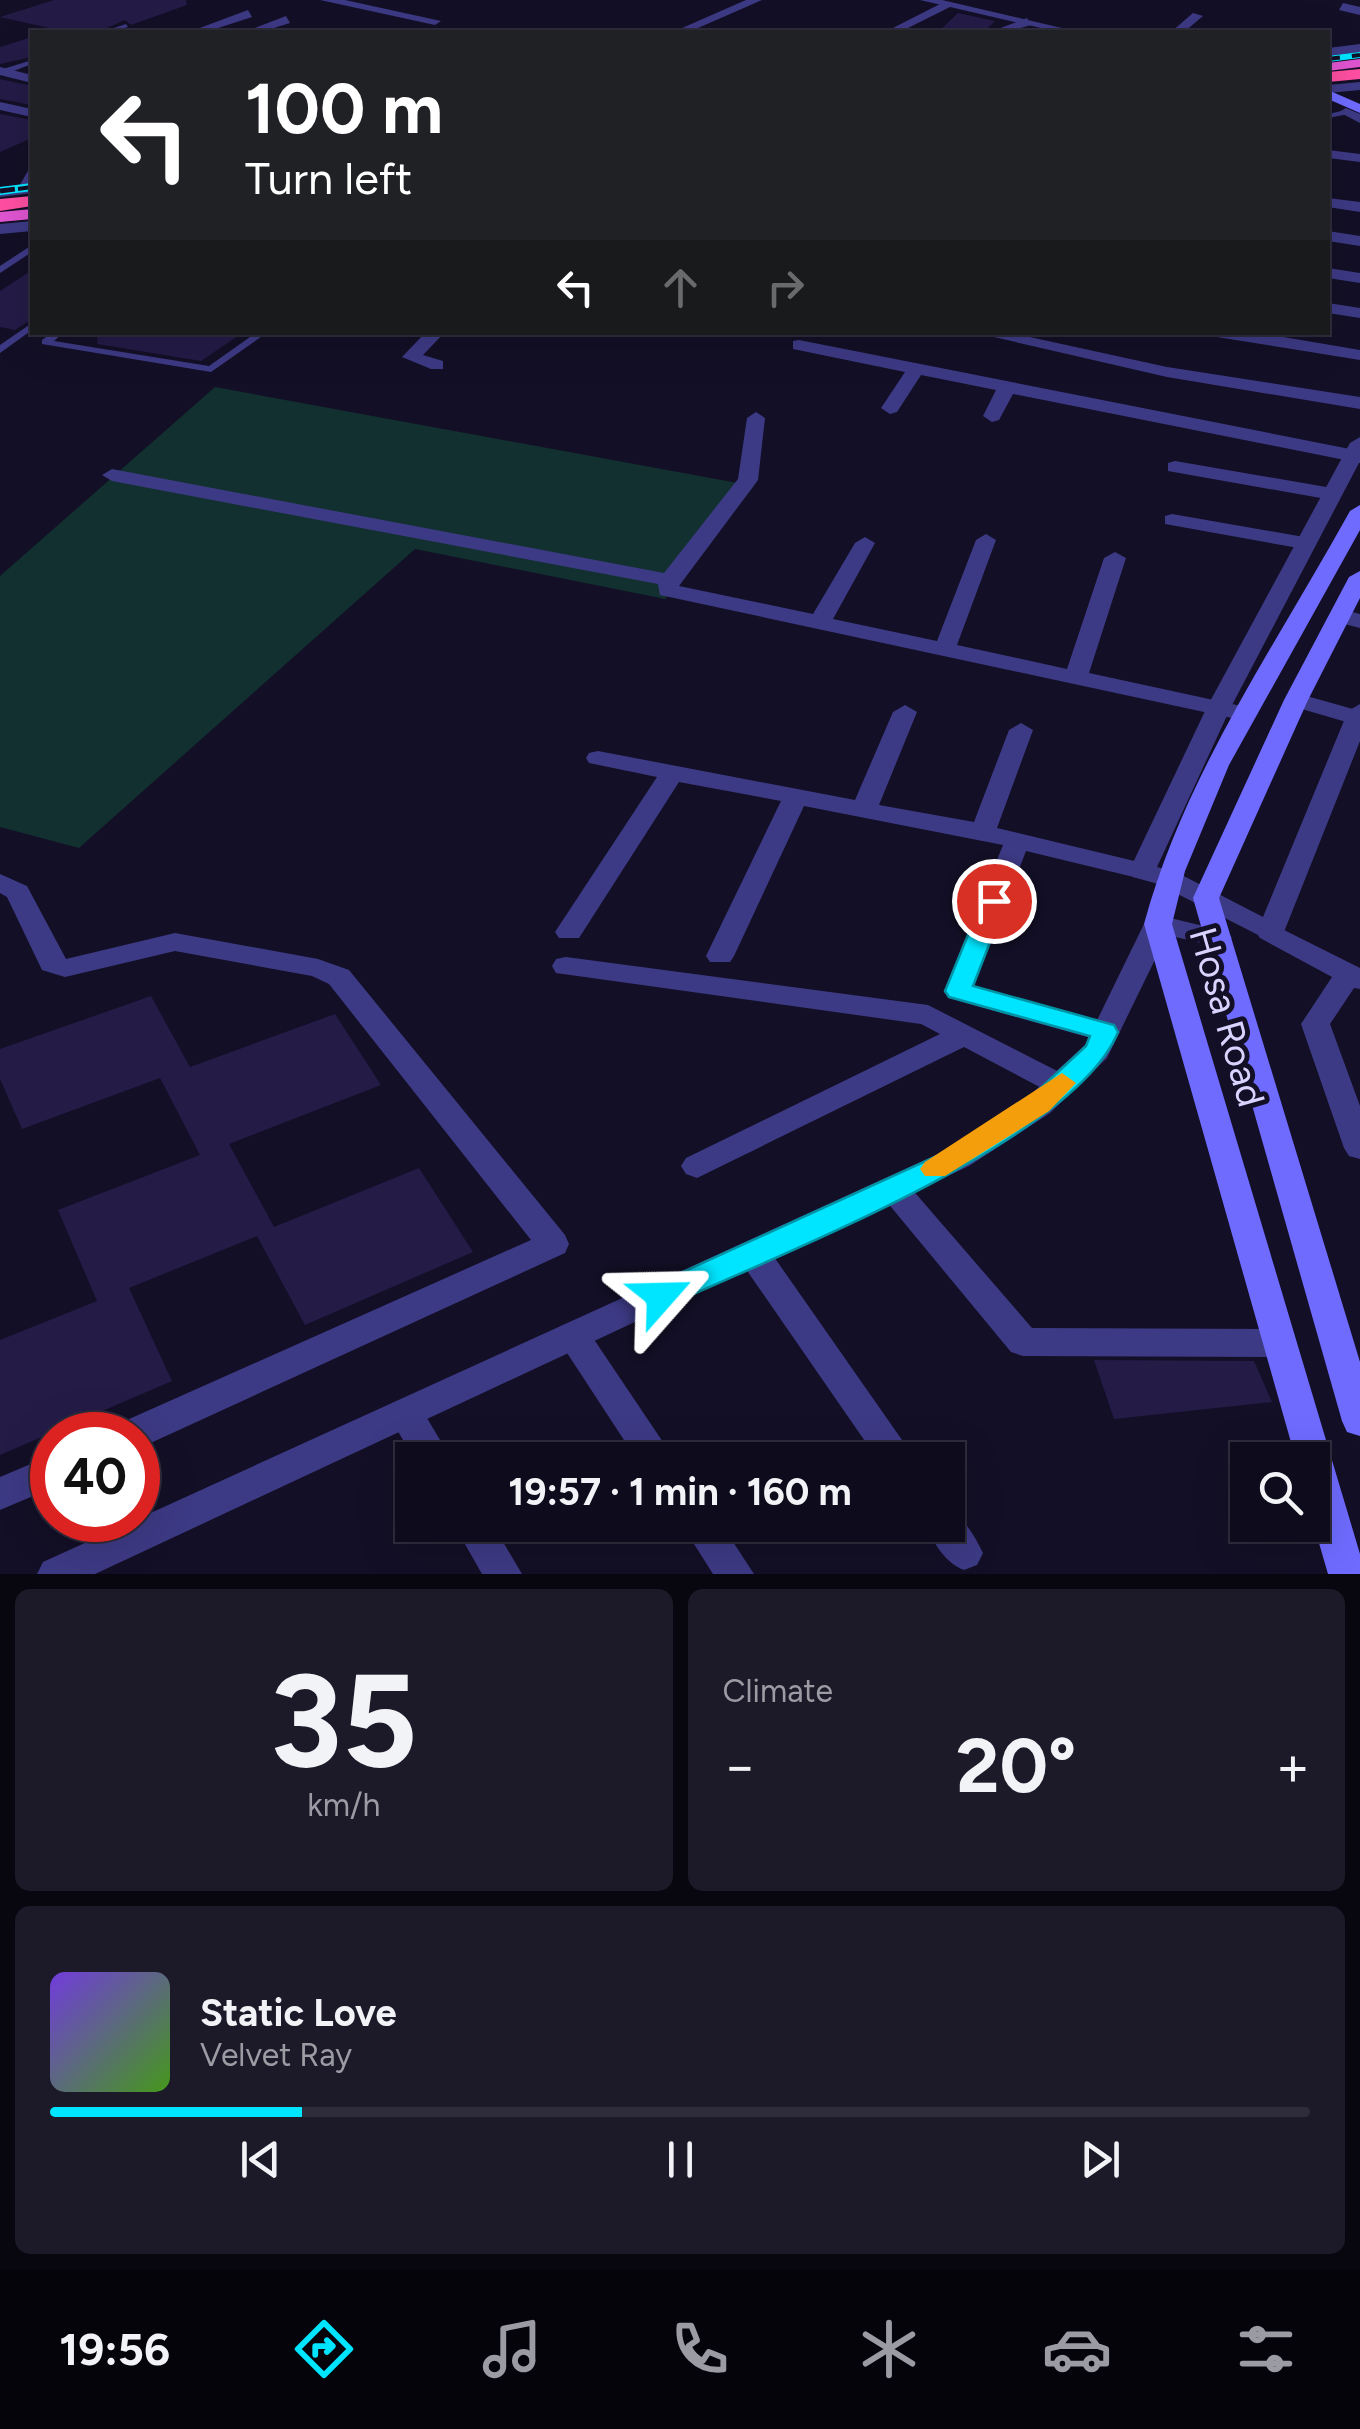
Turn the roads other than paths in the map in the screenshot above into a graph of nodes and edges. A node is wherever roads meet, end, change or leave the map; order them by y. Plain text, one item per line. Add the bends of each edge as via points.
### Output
1 (326, 0) edge
2 (756, 0) edge
3 (926, 0) edge
4 (948, 5) junction
5 (1343, 8) dead end
6 (1360, 10) edge
7 (248, 14) dead end
8 (1197, 16) dead end
9 (286, 20) dead end
10 (435, 22) dead end
11 (1027, 22) junction
12 (126, 26) dead end
13 (112, 30) edge
14 (202, 30) edge
15 (256, 30) edge
16 (684, 30) edge
17 (896, 30) edge
18 (1002, 30) edge
19 (1064, 30) edge
20 (1180, 30) edge
21 (1360, 48) edge
22 (1330, 52) edge
23 (30, 63) edge
24 (1360, 68) edge
25 (2, 72) edge
26 (1330, 74) edge
27 (1330, 75) edge
28 (30, 79) edge
29 (1352, 87) edge
30 (1330, 95) edge
31 (0, 106) edge
32 (1356, 108) edge
33 (30, 113) edge
34 (1330, 115) edge
35 (1330, 154) edge
36 (1360, 158) edge
37 (1330, 169) edge
38 (1360, 174) edge
39 (0, 192) edge
40 (30, 194) edge
41 (0, 202) edge
42 (1330, 203) edge
43 (1360, 207) edge
44 (30, 212) edge
45 (0, 215) edge
46 (30, 226) edge
47 (0, 229) edge
48 (1330, 236) edge
49 (1360, 240) edge
50 (30, 249) edge
51 (0, 270) edge
52 (1330, 273) edge
53 (1360, 278) edge
54 (1330, 308) edge
55 (1360, 313) edge
56 (30, 328) edge
57 (56, 335) edge
58 (260, 335) edge
59 (435, 335) edge
60 (1007, 335) edge
61 (1236, 335) edge
62 (1052, 340) edge
63 (799, 346) dead end
64 (0, 350) edge
65 (1360, 355) edge
66 (437, 365) dead end
67 (916, 369) junction
68 (1007, 387) junction
69 (1360, 403) edge
70 (890, 408) dead end
71 (992, 416) dead end
72 (756, 418) dead end
73 (1358, 452) edge
74 (1175, 467) dead end
75 (112, 475) dead end
76 (1332, 494) junction
77 (1360, 511) edge
78 (1172, 520) dead end
79 (986, 540) dead end
80 (865, 543) dead end
81 (1304, 543) junction
82 (1115, 558) dead end
83 (1360, 577) edge
84 (670, 580) junction
85 (1350, 619) edge
86 (818, 625) junction
87 (944, 651) junction
88 (1076, 678) junction
89 (1296, 700) junction
90 (1219, 708) junction
91 (905, 712) dead end
92 (1246, 714) junction
93 (1359, 716) edge
94 (1021, 730) dead end
95 (598, 758) dead end
96 (672, 773) junction
97 (796, 796) junction
98 (864, 809) junction
99 (983, 832) junction
100 (1017, 841) junction
101 (1155, 874) junction
102 (0, 882) edge
103 (1206, 898) junction
104 (1158, 924) junction
105 (570, 932) dead end
106 (1270, 932) junction
107 (1218, 938) junction
108 (720, 956) dead end
109 (566, 966) dead end
110 (1354, 977) edge
111 (1105, 1032) junction
112 (965, 1034) junction
113 (1060, 1086) junction
114 (1360, 1148) edge
115 (698, 1166) dead end
116 (893, 1188) junction
117 (752, 1253) junction
118 (573, 1336) junction
119 (1279, 1343) junction
120 (1358, 1411) edge
121 (405, 1413) junction
122 (160, 1422) edge
123 (423, 1442) edge
124 (645, 1442) edge
125 (885, 1442) edge
126 (30, 1481) edge
127 (0, 1494) edge
128 (483, 1542) edge
129 (712, 1542) edge
130 (56, 1574) edge
131 (503, 1574) edge
132 (734, 1574) edge
133 (1348, 1574) edge

1 - 10 street
2 - 16 street
3 - 4 street
4 - 11 street
4 - 17 street
5 - 6 street
7 - 14 street
8 - 20 street
9 - 15 street
11 - 18 street
11 - 19 street
12 - 13 lane
21 - 22 street
23 - 25 lane
24 - 26 highway
25 - 28 street
27 - 29 main road
29 - 32 main road
30 - 32 main road
31 - 33 street
32 - 34 lane
35 - 36 street
37 - 38 street
39 - 40 street
40 - 41 highway
42 - 43 street
44 - 45 highway
46 - 47 street
48 - 49 street
50 - 51 lane
52 - 53 street
54 - 55 street
56 - 64 lane
57 - 58 lane via 45,342 211,369
59 - 66 street via 411,357
60 - 62 street
61 - 65 street
62 - 69 street via 1167,372
63 - 67 street
67 - 68 street
67 - 70 street
68 - 71 street
68 - 73 street
72 - 84 street via 748,480
73 - 76 street
74 - 76 street
75 - 84 street
76 - 81 street
77 - 92 main road, Hosa Road
78 - 81 street
79 - 87 street
80 - 86 street
81 - 90 street
82 - 88 street
83 - 85 main road, Hosa Road
84 - 86 street via 668,590
85 - 89 main road, Hosa Road
86 - 87 street
87 - 88 street
88 - 90 street
89 - 93 street
89 - 103 main road, Hosa Road
90 - 92 street
90 - 101 street
91 - 98 street
92 - 101 main road, Hosa Road
93 - 106 street
94 - 99 street
95 - 96 street
96 - 97 street
96 - 105 street
97 - 98 street
97 - 108 street
98 - 99 street
99 - 100 street
100 - 101 street
100 - 111 street via 958,991
101 - 103 street
101 - 104 main road, Hosa Road
102 - 122 street via 18,892 52,964 65,968 175,942 338,977 553,1244
103 - 106 street
103 - 107 main road, Hosa Road
104 - 107 street
104 - 111 street
104 - 119 main road, Hosa Road
106 - 110 street
107 - 120 main road, Hosa Road
109 - 112 street via 885,1007 928,1015
110 - 114 street via 1314,1024
111 - 113 street via 1097,1051
112 - 113 street
112 - 115 street
113 - 116 street via 958,1158
116 - 117 street
116 - 119 street via 1022,1342
117 - 118 street
117 - 125 street
118 - 121 street
118 - 124 street
119 - 133 main road, Hosa Road
121 - 123 street
121 - 130 street
126 - 127 street
128 - 131 street
129 - 132 street

